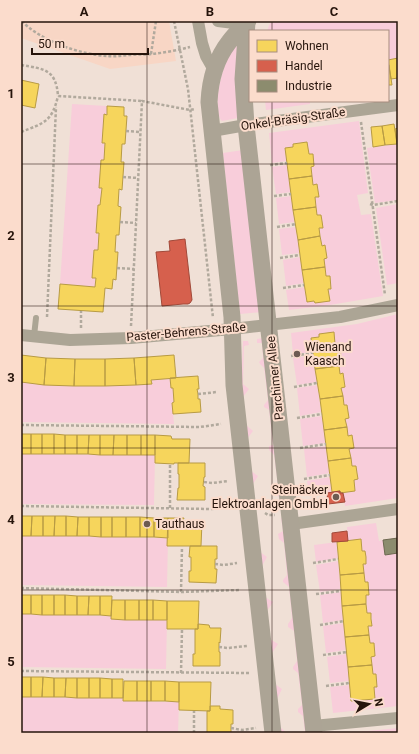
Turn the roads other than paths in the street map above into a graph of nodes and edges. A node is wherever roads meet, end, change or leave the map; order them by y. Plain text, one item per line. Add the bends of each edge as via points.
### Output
1 (198, 21) edge
2 (218, 21) edge
3 (247, 21) edge
4 (214, 70) junction
5 (398, 105) edge
6 (246, 125) junction
7 (212, 131) junction
8 (393, 306) edge
9 (36, 318) dead end
10 (269, 325) junction
11 (232, 329) junction
12 (21, 335) edge
13 (34, 336) junction
14 (398, 509) edge
15 (290, 519) junction
16 (398, 718) edge
17 (313, 729) edge
18 (273, 733) edge

1 - 4 street via 206,56
2 - 3 street
3 - 4 street via 227,44
3 - 6 street, Parchimer Allee via 243,79
4 - 7 street via 209,102
5 - 6 street, Onkel-Bräsig-Straße
6 - 7 street, Onkel-Bräsig-Straße
6 - 10 street, Parchimer Allee
7 - 11 street
8 - 10 street, Paster-Behrens-Straße via 340,317
9 - 13 lane
10 - 11 street, Paster-Behrens-Straße
10 - 15 street, Parchimer Allee
11 - 13 street, Paster-Behrens-Straße via 70,340
11 - 18 street via 234,385
12 - 13 street, Paster-Behrens-Straße
14 - 15 street
15 - 17 street, Parchimer Allee
16 - 17 street

